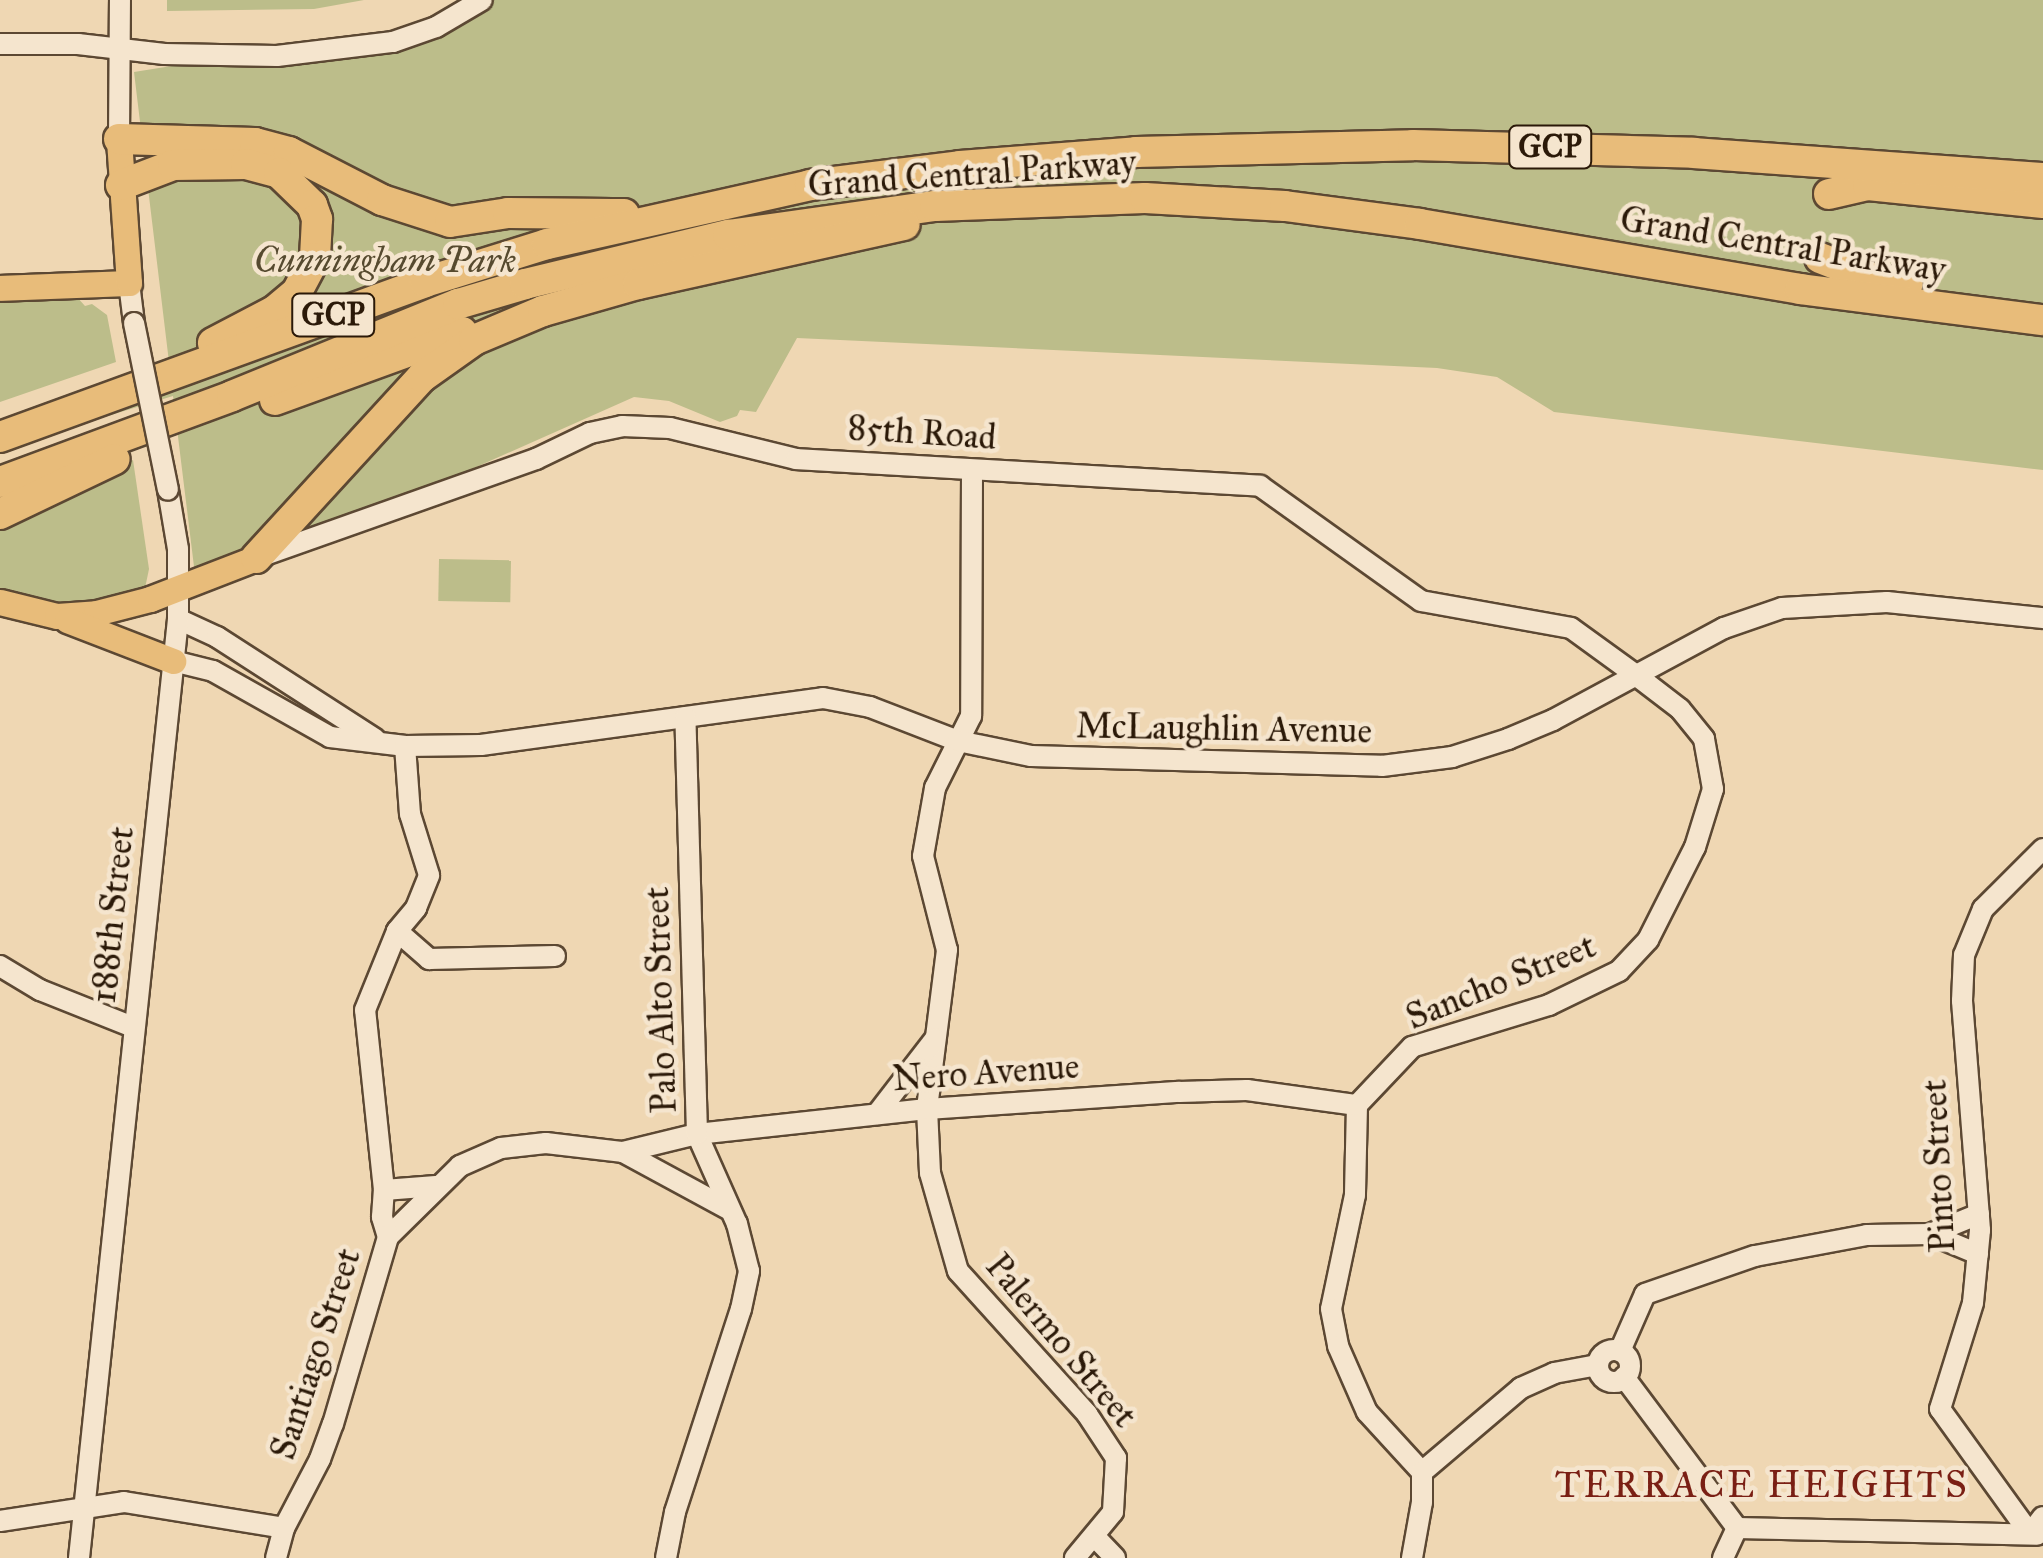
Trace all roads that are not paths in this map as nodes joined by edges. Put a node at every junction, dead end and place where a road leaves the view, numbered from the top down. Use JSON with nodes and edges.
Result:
{"nodes":[{"id":1,"x":120,"y":0,"type":"edge"},
{"id":2,"x":482,"y":0,"type":"edge"},
{"id":3,"x":0,"y":44,"type":"edge"},
{"id":4,"x":120,"y":50,"type":"junction"},
{"id":5,"x":119,"y":139,"type":"junction"},
{"id":6,"x":1345,"y":146,"type":"junction"},
{"id":7,"x":1616,"y":171,"type":"dead end"},
{"id":8,"x":2036,"y":175,"type":"edge"},
{"id":9,"x":121,"y":184,"type":"junction"},
{"id":10,"x":1829,"y":194,"type":"dead end"},
{"id":11,"x":1005,"y":201,"type":"junction"},
{"id":12,"x":2043,"y":203,"type":"edge"},
{"id":13,"x":672,"y":214,"type":"junction"},
{"id":14,"x":1420,"y":224,"type":"junction"},
{"id":15,"x":1608,"y":237,"type":"dead end"},
{"id":16,"x":1820,"y":258,"type":"dead end"},
{"id":17,"x":129,"y":283,"type":"junction"},
{"id":18,"x":0,"y":288,"type":"edge"},
{"id":19,"x":543,"y":311,"type":"junction"},
{"id":20,"x":2041,"y":315,"type":"edge"},
{"id":21,"x":111,"y":397,"type":"junction"},
{"id":22,"x":0,"y":437,"type":"edge"},
{"id":23,"x":972,"y":472,"type":"junction"},
{"id":24,"x":0,"y":482,"type":"edge"},
{"id":25,"x":0,"y":514,"type":"edge"},
{"id":26,"x":256,"y":558,"type":"junction"},
{"id":27,"x":180,"y":585,"type":"junction"},
{"id":28,"x":0,"y":602,"type":"edge"},
{"id":29,"x":58,"y":616,"type":"junction"},
{"id":30,"x":2043,"y":618,"type":"edge"},
{"id":31,"x":178,"y":619,"type":"junction"},
{"id":32,"x":173,"y":661,"type":"junction"},
{"id":33,"x":1638,"y":676,"type":"junction"},
{"id":34,"x":685,"y":717,"type":"junction"},
{"id":35,"x":958,"y":741,"type":"junction"},
{"id":36,"x":381,"y":743,"type":"junction"},
{"id":37,"x":406,"y":746,"type":"junction"},
{"id":38,"x":2043,"y":849,"type":"edge"},
{"id":39,"x":397,"y":931,"type":"junction"},
{"id":40,"x":554,"y":956,"type":"dead end"},
{"id":41,"x":0,"y":966,"type":"edge"},
{"id":42,"x":134,"y":1027,"type":"junction"},
{"id":43,"x":936,"y":1037,"type":"junction"},
{"id":44,"x":1357,"y":1105,"type":"junction"},
{"id":45,"x":927,"y":1108,"type":"junction"},
{"id":46,"x":877,"y":1114,"type":"junction"},
{"id":47,"x":697,"y":1134,"type":"junction"},
{"id":48,"x":623,"y":1152,"type":"junction"},
{"id":49,"x":436,"y":1186,"type":"junction"},
{"id":50,"x":384,"y":1190,"type":"junction"},
{"id":51,"x":728,"y":1209,"type":"junction"},
{"id":52,"x":1979,"y":1214,"type":"junction"},
{"id":53,"x":1930,"y":1234,"type":"junction"},
{"id":54,"x":388,"y":1237,"type":"junction"},
{"id":55,"x":1978,"y":1254,"type":"junction"},
{"id":56,"x":1620,"y":1351,"type":"junction"},
{"id":57,"x":1598,"y":1365,"type":"junction"},
{"id":58,"x":1624,"y":1377,"type":"junction"},
{"id":59,"x":1422,"y":1472,"type":"junction"},
{"id":60,"x":84,"y":1510,"type":"junction"},
{"id":61,"x":0,"y":1521,"type":"edge"},
{"id":62,"x":284,"y":1528,"type":"junction"},
{"id":63,"x":1737,"y":1528,"type":"junction"},
{"id":64,"x":2039,"y":1529,"type":"edge"},
{"id":65,"x":1095,"y":1537,"type":"junction"},
{"id":66,"x":79,"y":1558,"type":"edge"},
{"id":67,"x":276,"y":1558,"type":"edge"},
{"id":68,"x":666,"y":1558,"type":"edge"},
{"id":69,"x":1076,"y":1558,"type":"edge"},
{"id":70,"x":1115,"y":1558,"type":"edge"},
{"id":71,"x":1412,"y":1558,"type":"edge"},
{"id":72,"x":1723,"y":1558,"type":"edge"}],
"edges":[{"from":1,"to":4,"type":"street"},
{"from":2,"to":4,"type":"street"},
{"from":3,"to":4,"type":"street"},
{"from":4,"to":5,"type":"street"},
{"from":5,"to":9,"type":"main road"},
{"from":5,"to":13,"type":"highway"},
{"from":6,"to":7,"type":"highway"},
{"from":6,"to":8,"type":"highway","name":"Grand Central Parkway","number":"GCP"},
{"from":6,"to":13,"type":"highway","name":"Grand Central Parkway","number":"GCP"},
{"from":9,"to":17,"type":"main road"},
{"from":9,"to":21,"type":"highway"},
{"from":10,"to":12,"type":"highway"},
{"from":11,"to":14,"type":"highway","name":"Grand Central Parkway","number":"GCP"},
{"from":11,"to":19,"type":"highway"},
{"from":11,"to":24,"type":"highway","name":"Grand Central Parkway","number":"GCP"},
{"from":13,"to":21,"type":"highway","name":"Grand Central Parkway","number":"GCP"},
{"from":14,"to":15,"type":"highway"},
{"from":14,"to":20,"type":"highway","name":"Grand Central Parkway","number":"GCP"},
{"from":16,"to":20,"type":"highway"},
{"from":17,"to":18,"type":"main road"},
{"from":17,"to":27,"type":"street","name":"188th Street","bridge":true},
{"from":19,"to":25,"type":"highway"},
{"from":19,"to":26,"type":"highway"},
{"from":21,"to":22,"type":"highway","name":"Grand Central Parkway","number":"GCP"},
{"from":23,"to":26,"type":"street","name":"85th Road"},
{"from":23,"to":33,"type":"street","name":"85th Road"},
{"from":23,"to":35,"type":"street","name":"Palermo Street"},
{"from":26,"to":27,"type":"main road","name":"85th Road"},
{"from":27,"to":29,"type":"main road"},
{"from":27,"to":31,"type":"street","name":"188th Street"},
{"from":28,"to":29,"type":"main road"},
{"from":29,"to":32,"type":"main road"},
{"from":30,"to":33,"type":"street","name":"McLaughlin Avenue"},
{"from":31,"to":32,"type":"street","name":"188th Street"},
{"from":31,"to":36,"type":"street","name":"McLaughlin Avenue"},
{"from":32,"to":36,"type":"street","name":"McLaughlin Avenue"},
{"from":32,"to":42,"type":"street","name":"188th Street"},
{"from":33,"to":35,"type":"street","name":"McLaughlin Avenue"},
{"from":33,"to":44,"type":"street","name":"Sancho Street"},
{"from":34,"to":35,"type":"street","name":"McLaughlin Avenue"},
{"from":34,"to":37,"type":"street","name":"McLaughlin Avenue"},
{"from":34,"to":47,"type":"street","name":"Palo Alto Street"},
{"from":35,"to":43,"type":"street","name":"Palermo Street"},
{"from":36,"to":37,"type":"street","name":"McLaughlin Avenue"},
{"from":37,"to":39,"type":"street","name":"Santiago Street"},
{"from":38,"to":52,"type":"street","name":"Pinto Street"},
{"from":39,"to":40,"type":"street"},
{"from":39,"to":50,"type":"street","name":"Santiago Street"},
{"from":41,"to":42,"type":"street"},
{"from":42,"to":60,"type":"street","name":"188th Street"},
{"from":43,"to":45,"type":"street","name":"Palermo Street"},
{"from":43,"to":46,"type":"street"},
{"from":44,"to":45,"type":"street","name":"Nero Avenue"},
{"from":44,"to":59,"type":"street"},
{"from":45,"to":46,"type":"street","name":"Nero Avenue"},
{"from":45,"to":65,"type":"street","name":"Palermo Street"},
{"from":46,"to":47,"type":"street","name":"Nero Avenue"},
{"from":47,"to":48,"type":"street","name":"Nero Avenue"},
{"from":47,"to":51,"type":"street","name":"Palo Alto Street"},
{"from":48,"to":49,"type":"street","name":"Nero Avenue"},
{"from":48,"to":51,"type":"street","name":"Nero Avenue"},
{"from":49,"to":50,"type":"street","name":"Nero Avenue"},
{"from":49,"to":54,"type":"street","name":"Nero Avenue"},
{"from":50,"to":54,"type":"street","name":"Santiago Street"},
{"from":51,"to":68,"type":"street","name":"Palo Alto Street"},
{"from":52,"to":53,"type":"street"},
{"from":52,"to":55,"type":"street","name":"Pinto Street"},
{"from":53,"to":55,"type":"street"},
{"from":53,"to":56,"type":"street"},
{"from":54,"to":62,"type":"street","name":"Santiago Street"},
{"from":55,"to":64,"type":"street","name":"Pinto Street"},
{"from":56,"to":57,"type":"street"},
{"from":56,"to":58,"type":"street"},
{"from":57,"to":58,"type":"street"},
{"from":57,"to":59,"type":"street"},
{"from":58,"to":63,"type":"street"},
{"from":59,"to":71,"type":"street"},
{"from":60,"to":61,"type":"street"},
{"from":60,"to":62,"type":"street"},
{"from":60,"to":66,"type":"street","name":"188th Street"},
{"from":62,"to":67,"type":"street","name":"Santiago Street"},
{"from":63,"to":64,"type":"street"},
{"from":63,"to":72,"type":"street"},
{"from":65,"to":69,"type":"street","name":"Palermo Street"},
{"from":65,"to":70,"type":"street"}]}
